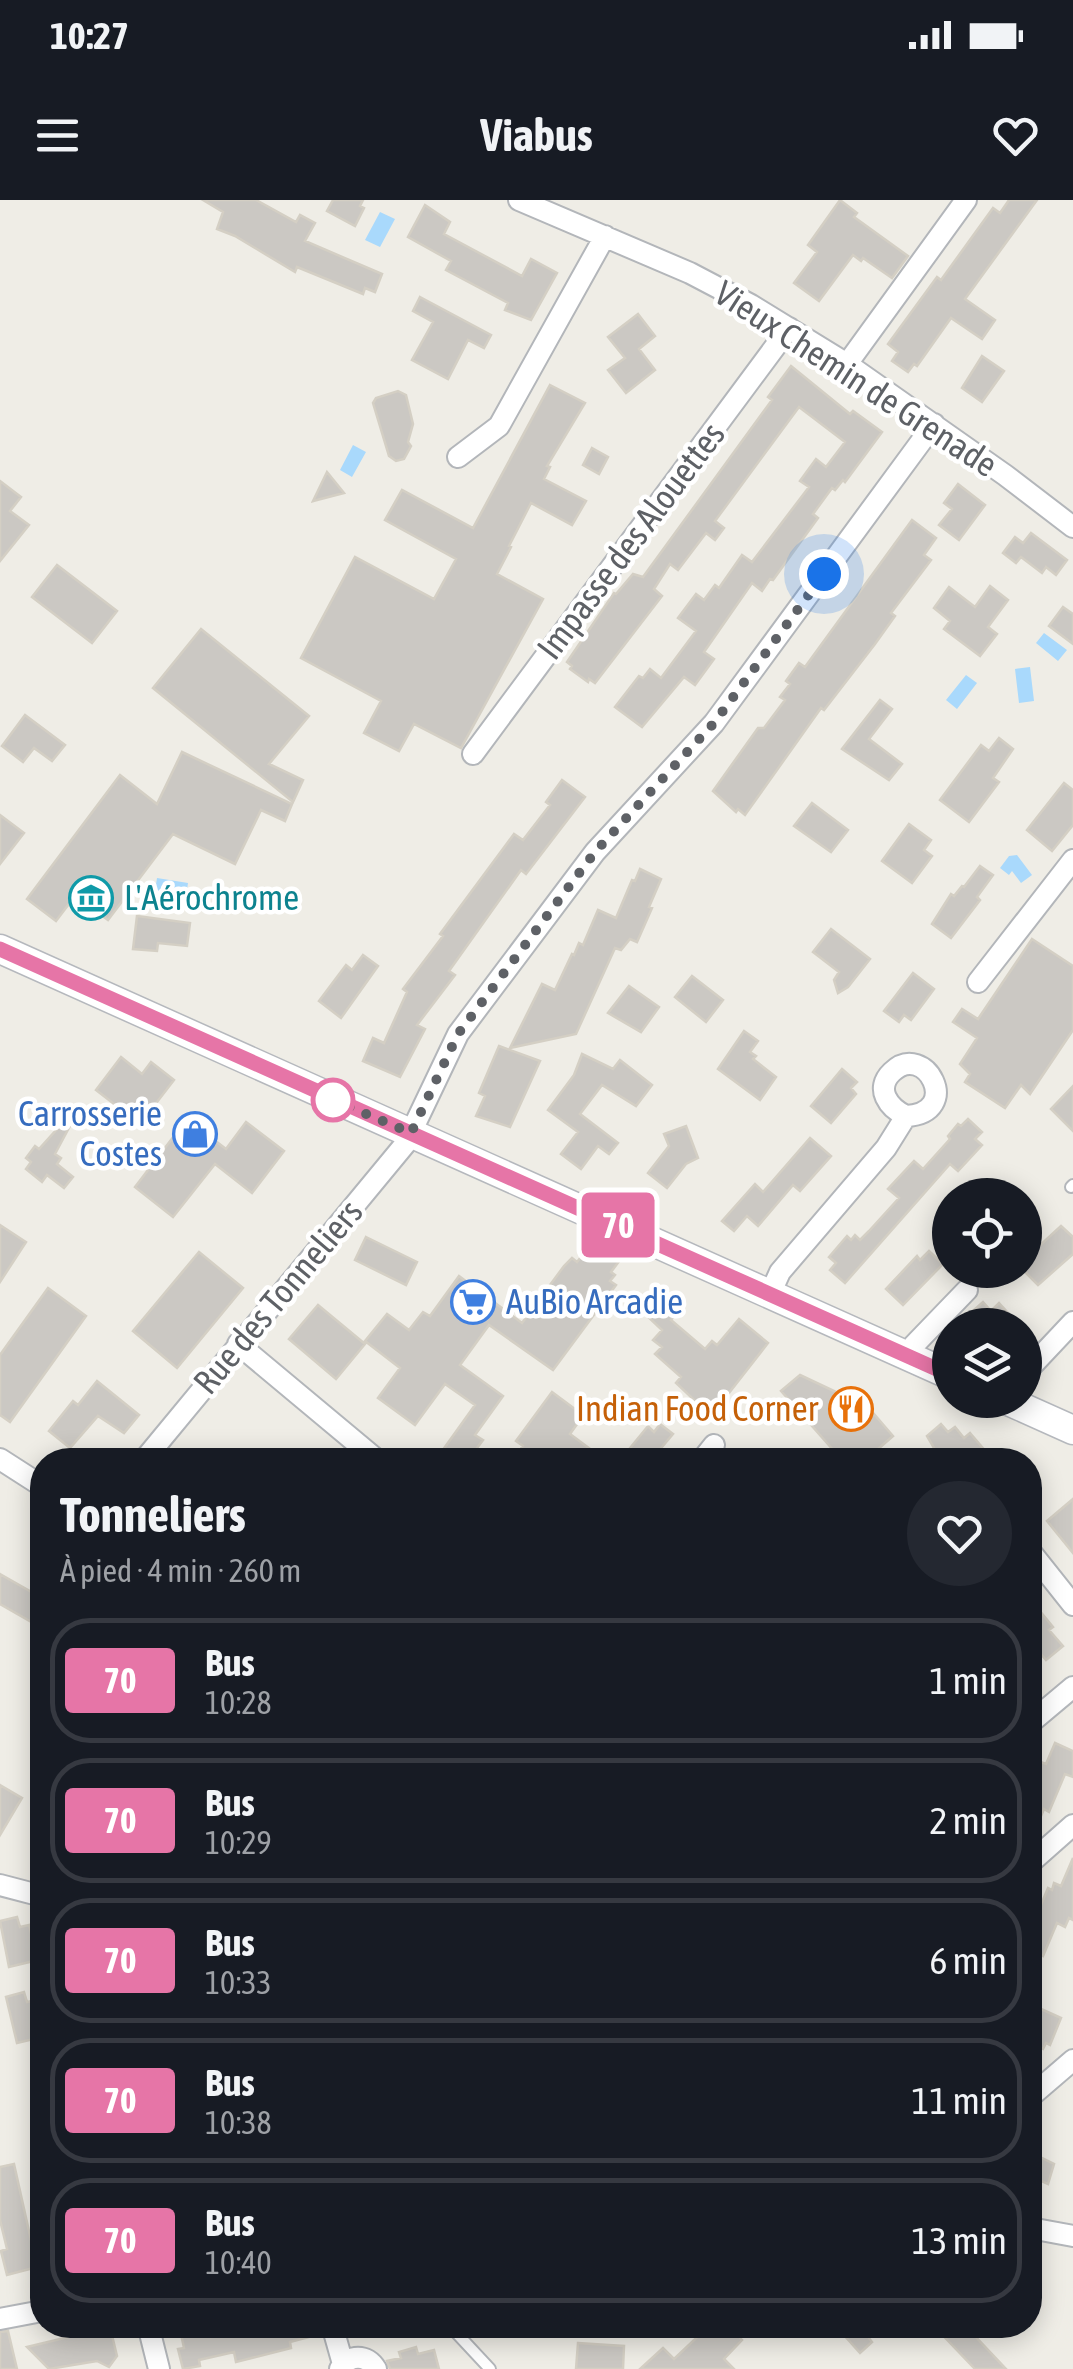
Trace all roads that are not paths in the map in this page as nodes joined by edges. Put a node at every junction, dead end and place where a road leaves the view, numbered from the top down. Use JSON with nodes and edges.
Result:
{"nodes":[{"id":1,"x":519,"y":200,"type":"edge"},
{"id":2,"x":966,"y":200,"type":"edge"},
{"id":3,"x":605,"y":236,"type":"junction"},
{"id":4,"x":789,"y":328,"type":"junction"},
{"id":5,"x":847,"y":364,"type":"junction"},
{"id":6,"x":934,"y":424,"type":"junction"},
{"id":7,"x":458,"y":458,"type":"dead end"},
{"id":8,"x":1072,"y":525,"type":"edge"},
{"id":9,"x":473,"y":754,"type":"dead end"},
{"id":10,"x":1073,"y":860,"type":"edge"},
{"id":11,"x":0,"y":949,"type":"edge"},
{"id":12,"x":978,"y":982,"type":"dead end"},
{"id":13,"x":906,"y":1116,"type":"dead end"},
{"id":14,"x":411,"y":1133,"type":"junction"},
{"id":15,"x":967,"y":1290,"type":"dead end"},
{"id":16,"x":770,"y":1294,"type":"junction"},
{"id":17,"x":1073,"y":1322,"type":"edge"},
{"id":18,"x":238,"y":1344,"type":"junction"},
{"id":19,"x":1042,"y":1355,"type":"edge"},
{"id":20,"x":908,"y":1356,"type":"junction"},
{"id":21,"x":932,"y":1367,"type":"edge"},
{"id":22,"x":1042,"y":1416,"type":"edge"},
{"id":23,"x":1073,"y":1430,"type":"edge"},
{"id":24,"x":154,"y":1448,"type":"edge"},
{"id":25,"x":360,"y":1448,"type":"edge"},
{"id":26,"x":0,"y":1460,"type":"edge"},
{"id":27,"x":30,"y":1479,"type":"edge"},
{"id":28,"x":1042,"y":1567,"type":"edge"},
{"id":29,"x":1073,"y":1605,"type":"edge"},
{"id":30,"x":1073,"y":1687,"type":"edge"},
{"id":31,"x":1042,"y":1713,"type":"edge"},
{"id":32,"x":1073,"y":1825,"type":"edge"},
{"id":33,"x":1042,"y":1852,"type":"edge"},
{"id":34,"x":0,"y":1885,"type":"edge"},
{"id":35,"x":30,"y":1893,"type":"edge"},
{"id":36,"x":1073,"y":2060,"type":"edge"},
{"id":37,"x":1042,"y":2087,"type":"edge"},
{"id":38,"x":1042,"y":2230,"type":"edge"},
{"id":39,"x":1073,"y":2236,"type":"edge"},
{"id":40,"x":30,"y":2314,"type":"edge"},
{"id":41,"x":0,"y":2319,"type":"edge"},
{"id":42,"x":152,"y":2338,"type":"edge"},
{"id":43,"x":335,"y":2338,"type":"edge"},
{"id":44,"x":460,"y":2338,"type":"edge"},
{"id":45,"x":342,"y":2366,"type":"edge"},
{"id":46,"x":160,"y":2369,"type":"edge"},
{"id":47,"x":376,"y":2369,"type":"edge"},
{"id":48,"x":490,"y":2369,"type":"edge"}],
"edges":[{"from":1,"to":3,"type":"street","name":"Vieux Chemin de Grenade"},
{"from":2,"to":5,"type":"street"},
{"from":3,"to":4,"type":"street","name":"Vieux Chemin de Grenade"},
{"from":3,"to":7,"type":"street"},
{"from":4,"to":5,"type":"street","name":"Vieux Chemin de Grenade"},
{"from":4,"to":9,"type":"street","name":"Impasse des Alouettes"},
{"from":5,"to":6,"type":"street","name":"Vieux Chemin de Grenade"},
{"from":6,"to":8,"type":"street","name":"Vieux Chemin de Grenade"},
{"from":6,"to":14,"type":"street","name":"Rue des Tonneliers"},
{"from":10,"to":12,"type":"street"},
{"from":11,"to":14,"type":"main road"},
{"from":13,"to":16,"type":"street"},
{"from":14,"to":16,"type":"main road"},
{"from":14,"to":18,"type":"street","name":"Rue des Tonneliers"},
{"from":15,"to":20,"type":"street"},
{"from":16,"to":20,"type":"main road"},
{"from":17,"to":19,"type":"street"},
{"from":18,"to":24,"type":"street","name":"Rue des Tonneliers"},
{"from":18,"to":25,"type":"street"},
{"from":20,"to":21,"type":"main road"},
{"from":22,"to":23,"type":"main road"},
{"from":26,"to":27,"type":"street"},
{"from":28,"to":29,"type":"street"},
{"from":30,"to":31,"type":"street"},
{"from":32,"to":33,"type":"street"},
{"from":34,"to":35,"type":"street"},
{"from":36,"to":37,"type":"street"},
{"from":38,"to":39,"type":"street"},
{"from":40,"to":41,"type":"street"},
{"from":42,"to":46,"type":"street"},
{"from":43,"to":45,"type":"street"},
{"from":44,"to":48,"type":"lane"},
{"from":45,"to":47,"type":"street"}]}
